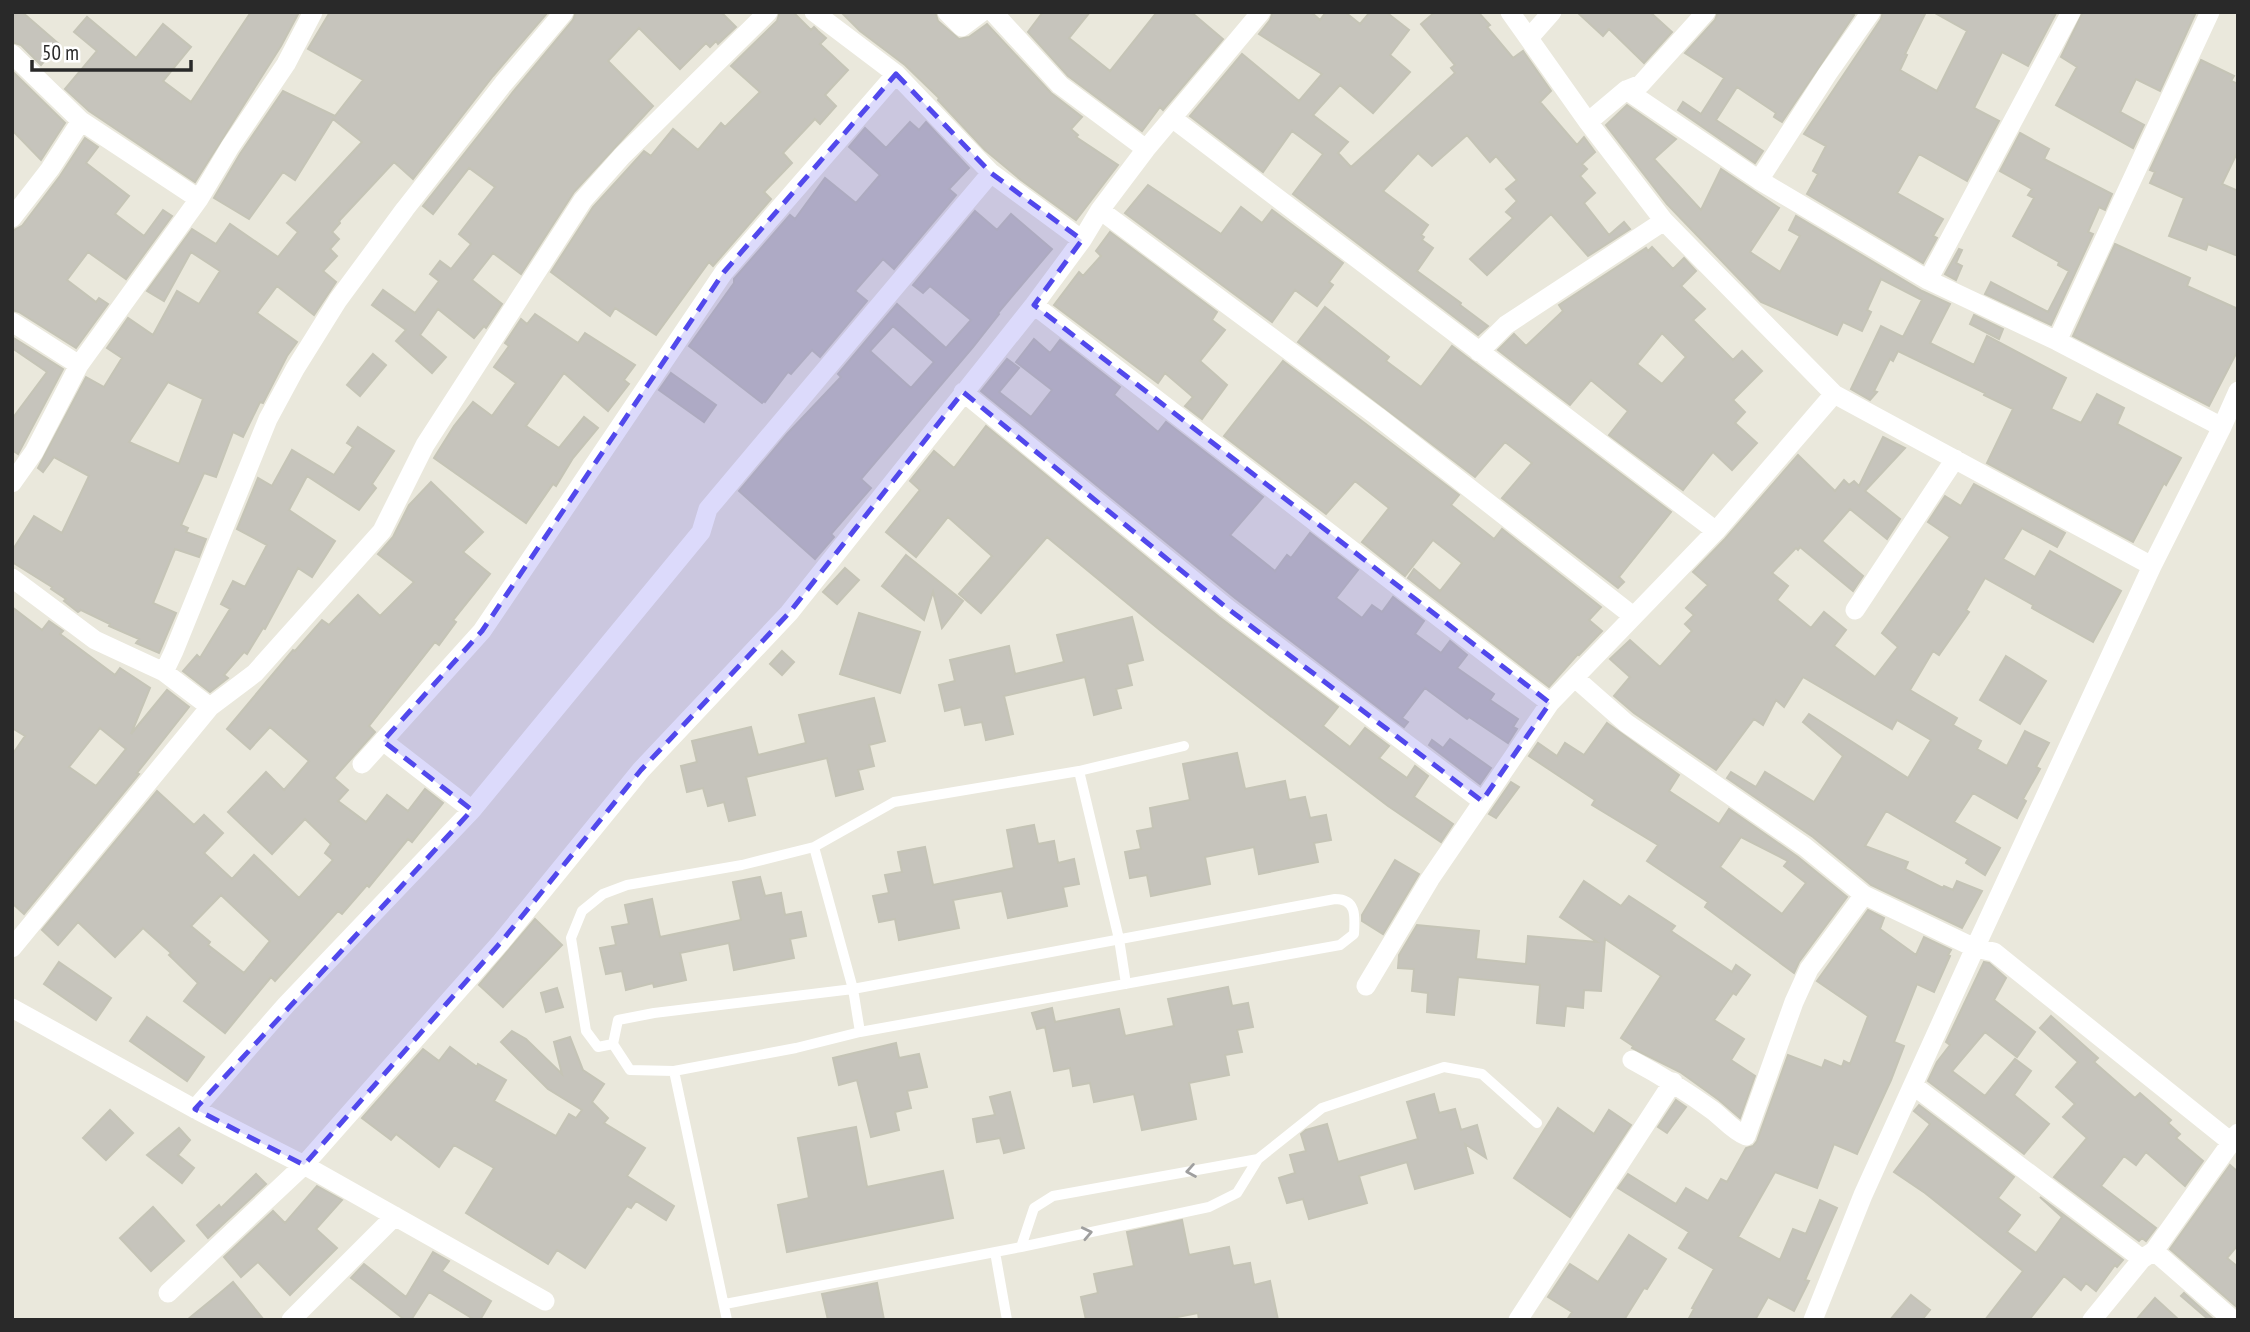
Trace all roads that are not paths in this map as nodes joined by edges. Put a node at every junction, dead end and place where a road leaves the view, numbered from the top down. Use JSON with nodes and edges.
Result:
{"nodes":[{"id":1,"x":313,"y":12,"type":"edge"},
{"id":2,"x":564,"y":12,"type":"edge"},
{"id":3,"x":768,"y":12,"type":"edge"},
{"id":4,"x":814,"y":12,"type":"edge"},
{"id":5,"x":947,"y":12,"type":"edge"},
{"id":6,"x":982,"y":12,"type":"edge"},
{"id":7,"x":993,"y":12,"type":"edge"},
{"id":8,"x":1261,"y":12,"type":"edge"},
{"id":9,"x":1510,"y":12,"type":"edge"},
{"id":10,"x":1552,"y":12,"type":"edge"},
{"id":11,"x":1706,"y":12,"type":"edge"},
{"id":12,"x":1871,"y":12,"type":"edge"},
{"id":13,"x":2071,"y":12,"type":"edge"},
{"id":14,"x":2210,"y":12,"type":"edge"},
{"id":15,"x":1529,"y":38,"type":"junction"},
{"id":16,"x":12,"y":54,"type":"edge"},
{"id":17,"x":896,"y":74,"type":"junction"},
{"id":18,"x":1626,"y":90,"type":"junction"},
{"id":19,"x":1172,"y":118,"type":"junction"},
{"id":20,"x":81,"y":121,"type":"junction"},
{"id":21,"x":1588,"y":122,"type":"junction"},
{"id":22,"x":1146,"y":149,"type":"junction"},
{"id":23,"x":991,"y":173,"type":"junction"},
{"id":24,"x":1759,"y":180,"type":"junction"},
{"id":25,"x":199,"y":199,"type":"junction"},
{"id":26,"x":1100,"y":210,"type":"junction"},
{"id":27,"x":12,"y":218,"type":"edge"},
{"id":28,"x":1664,"y":222,"type":"junction"},
{"id":29,"x":1082,"y":240,"type":"junction"},
{"id":30,"x":1928,"y":280,"type":"junction"},
{"id":31,"x":1034,"y":305,"type":"junction"},
{"id":32,"x":12,"y":322,"type":"edge"},
{"id":33,"x":2057,"y":341,"type":"junction"},
{"id":34,"x":1479,"y":352,"type":"junction"},
{"id":35,"x":79,"y":365,"type":"junction"},
{"id":36,"x":2238,"y":391,"type":"edge"},
{"id":37,"x":963,"y":392,"type":"junction"},
{"id":38,"x":1834,"y":394,"type":"junction"},
{"id":39,"x":2222,"y":427,"type":"junction"},
{"id":40,"x":1955,"y":459,"type":"junction"},
{"id":41,"x":12,"y":483,"type":"edge"},
{"id":42,"x":1716,"y":531,"type":"junction"},
{"id":43,"x":2152,"y":566,"type":"junction"},
{"id":44,"x":12,"y":578,"type":"edge"},
{"id":45,"x":1855,"y":610,"type":"dead end"},
{"id":46,"x":1633,"y":616,"type":"junction"},
{"id":47,"x":164,"y":672,"type":"junction"},
{"id":48,"x":1575,"y":678,"type":"junction"},
{"id":49,"x":1550,"y":703,"type":"junction"},
{"id":50,"x":211,"y":707,"type":"junction"},
{"id":51,"x":383,"y":741,"type":"junction"},
{"id":52,"x":1184,"y":746,"type":"dead end"},
{"id":53,"x":362,"y":764,"type":"dead end"},
{"id":54,"x":1079,"y":771,"type":"junction"},
{"id":55,"x":1482,"y":802,"type":"junction"},
{"id":56,"x":472,"y":810,"type":"junction"},
{"id":57,"x":814,"y":847,"type":"junction"},
{"id":58,"x":1864,"y":895,"type":"junction"},
{"id":59,"x":1119,"y":939,"type":"junction"},
{"id":60,"x":12,"y":948,"type":"edge"},
{"id":61,"x":1975,"y":948,"type":"junction"},
{"id":62,"x":1126,"y":984,"type":"junction"},
{"id":63,"x":1366,"y":986,"type":"dead end"},
{"id":64,"x":853,"y":989,"type":"junction"},
{"id":65,"x":12,"y":1008,"type":"edge"},
{"id":66,"x":860,"y":1032,"type":"junction"},
{"id":67,"x":613,"y":1044,"type":"junction"},
{"id":68,"x":1632,"y":1060,"type":"dead end"},
{"id":69,"x":674,"y":1071,"type":"junction"},
{"id":70,"x":1673,"y":1082,"type":"junction"},
{"id":71,"x":1914,"y":1086,"type":"junction"},
{"id":72,"x":195,"y":1109,"type":"junction"},
{"id":73,"x":1537,"y":1123,"type":"dead end"},
{"id":74,"x":2234,"y":1138,"type":"edge"},
{"id":75,"x":1258,"y":1159,"type":"junction"},
{"id":76,"x":303,"y":1165,"type":"junction"},
{"id":77,"x":395,"y":1216,"type":"junction"},
{"id":78,"x":1021,"y":1247,"type":"junction"},
{"id":79,"x":995,"y":1252,"type":"junction"},
{"id":80,"x":2148,"y":1255,"type":"junction"},
{"id":81,"x":168,"y":1293,"type":"dead end"},
{"id":82,"x":545,"y":1301,"type":"dead end"},
{"id":83,"x":725,"y":1304,"type":"junction"},
{"id":84,"x":291,"y":1320,"type":"edge"},
{"id":85,"x":727,"y":1320,"type":"edge"},
{"id":86,"x":1007,"y":1320,"type":"edge"},
{"id":87,"x":1518,"y":1320,"type":"edge"},
{"id":88,"x":1813,"y":1320,"type":"edge"},
{"id":89,"x":2092,"y":1320,"type":"edge"},
{"id":90,"x":2233,"y":1320,"type":"edge"}],
"edges":[{"from":1,"to":25,"type":"street"},
{"from":2,"to":47,"type":"street"},
{"from":3,"to":50,"type":"street"},
{"from":4,"to":17,"type":"street"},
{"from":5,"to":6,"type":"street"},
{"from":7,"to":22,"type":"street"},
{"from":8,"to":19,"type":"street"},
{"from":9,"to":15,"type":"street"},
{"from":10,"to":15,"type":"street"},
{"from":11,"to":18,"type":"street"},
{"from":12,"to":24,"type":"street"},
{"from":13,"to":30,"type":"street"},
{"from":14,"to":33,"type":"street"},
{"from":15,"to":21,"type":"street"},
{"from":16,"to":20,"type":"street"},
{"from":17,"to":23,"type":"street"},
{"from":17,"to":51,"type":"street"},
{"from":18,"to":21,"type":"street"},
{"from":18,"to":24,"type":"street"},
{"from":19,"to":22,"type":"street"},
{"from":19,"to":34,"type":"street"},
{"from":20,"to":25,"type":"street"},
{"from":20,"to":27,"type":"street"},
{"from":21,"to":28,"type":"street"},
{"from":22,"to":26,"type":"street"},
{"from":23,"to":29,"type":"street"},
{"from":23,"to":56,"type":"street"},
{"from":24,"to":30,"type":"street"},
{"from":25,"to":35,"type":"street"},
{"from":26,"to":29,"type":"street"},
{"from":26,"to":46,"type":"street"},
{"from":28,"to":34,"type":"street"},
{"from":28,"to":38,"type":"street"},
{"from":29,"to":31,"type":"street"},
{"from":30,"to":33,"type":"street"},
{"from":31,"to":37,"type":"street"},
{"from":31,"to":49,"type":"street"},
{"from":32,"to":35,"type":"street"},
{"from":33,"to":39,"type":"street"},
{"from":34,"to":42,"type":"street"},
{"from":35,"to":41,"type":"street"},
{"from":36,"to":39,"type":"street"},
{"from":37,"to":55,"type":"street"},
{"from":37,"to":76,"type":"street"},
{"from":38,"to":40,"type":"street"},
{"from":38,"to":42,"type":"street"},
{"from":39,"to":43,"type":"street"},
{"from":40,"to":43,"type":"street"},
{"from":40,"to":45,"type":"street"},
{"from":42,"to":46,"type":"street"},
{"from":43,"to":61,"type":"street"},
{"from":44,"to":47,"type":"street"},
{"from":46,"to":48,"type":"street"},
{"from":47,"to":50,"type":"street"},
{"from":48,"to":49,"type":"street"},
{"from":48,"to":58,"type":"street"},
{"from":49,"to":55,"type":"street"},
{"from":50,"to":60,"type":"street"},
{"from":51,"to":53,"type":"street"},
{"from":51,"to":56,"type":"street"},
{"from":52,"to":54,"type":"lane"},
{"from":54,"to":57,"type":"lane"},
{"from":54,"to":59,"type":"lane"},
{"from":55,"to":63,"type":"street"},
{"from":56,"to":72,"type":"street"},
{"from":57,"to":64,"type":"lane"},
{"from":57,"to":67,"type":"lane"},
{"from":58,"to":61,"type":"street"},
{"from":58,"to":70,"type":"street"},
{"from":59,"to":62,"type":"lane"},
{"from":59,"to":62,"type":"lane"},
{"from":59,"to":64,"type":"lane"},
{"from":61,"to":71,"type":"street"},
{"from":61,"to":74,"type":"street"},
{"from":62,"to":66,"type":"lane"},
{"from":64,"to":66,"type":"lane"},
{"from":64,"to":67,"type":"lane"},
{"from":65,"to":72,"type":"street"},
{"from":66,"to":69,"type":"lane"},
{"from":67,"to":69,"type":"lane"},
{"from":68,"to":70,"type":"street"},
{"from":69,"to":83,"type":"lane"},
{"from":70,"to":87,"type":"street"},
{"from":71,"to":80,"type":"street"},
{"from":71,"to":88,"type":"street"},
{"from":72,"to":76,"type":"street"},
{"from":73,"to":75,"type":"lane"},
{"from":74,"to":80,"type":"street"},
{"from":78,"to":75,"type":"lane","one_way":true},
{"from":75,"to":78,"type":"lane","one_way":true},
{"from":76,"to":77,"type":"street"},
{"from":76,"to":81,"type":"street"},
{"from":77,"to":82,"type":"street"},
{"from":77,"to":84,"type":"street"},
{"from":78,"to":79,"type":"lane"},
{"from":79,"to":83,"type":"lane"},
{"from":79,"to":86,"type":"lane"},
{"from":80,"to":89,"type":"street"},
{"from":80,"to":90,"type":"street"},
{"from":83,"to":85,"type":"lane"}]}
